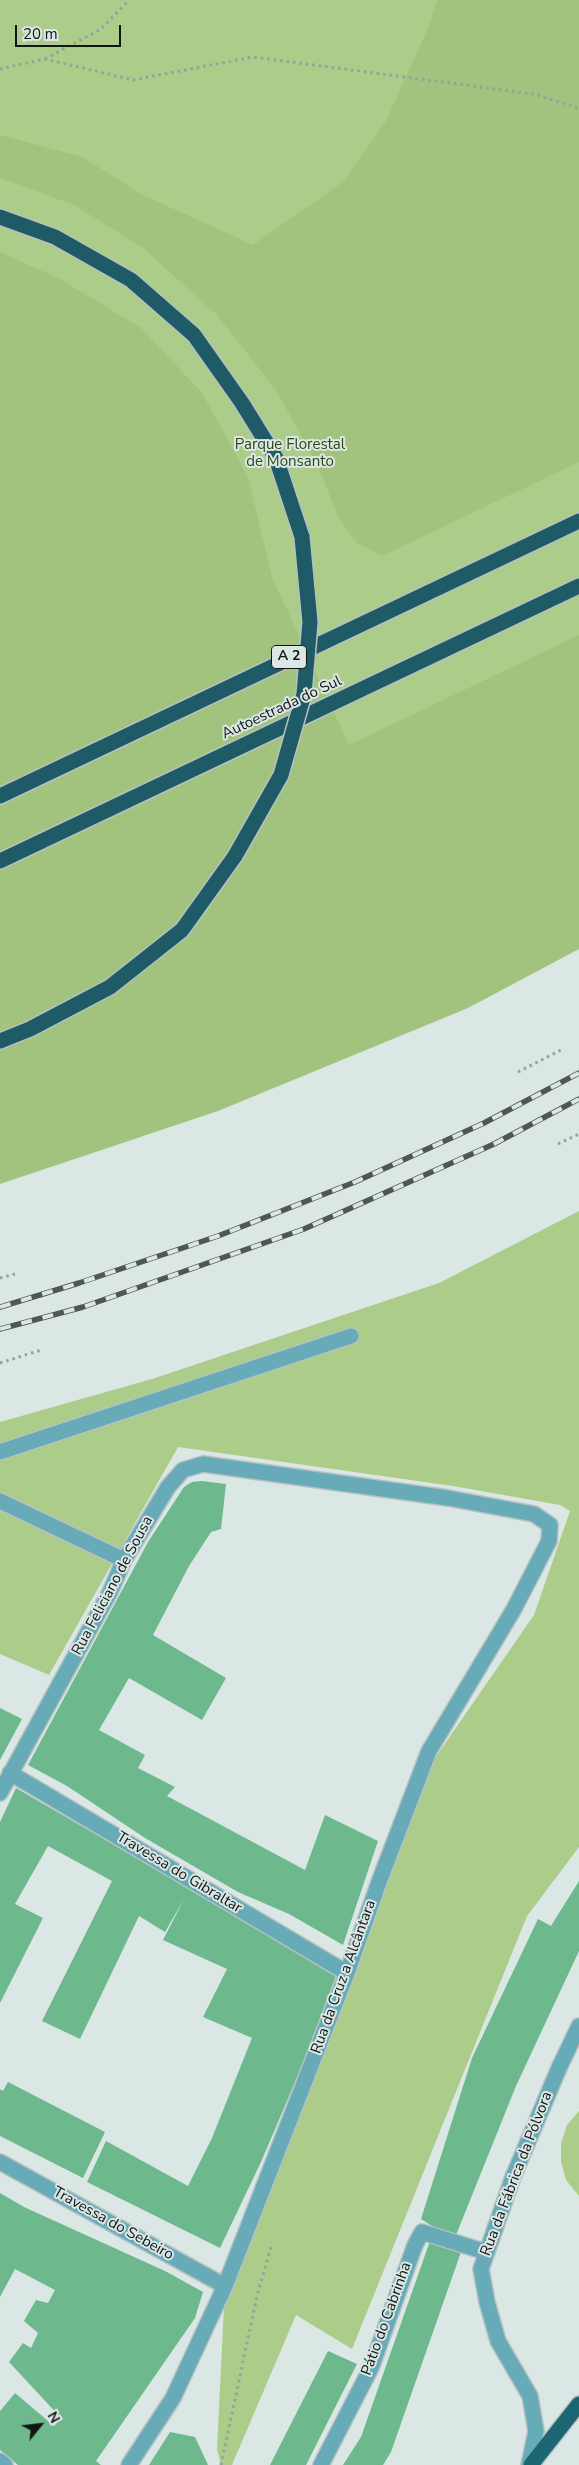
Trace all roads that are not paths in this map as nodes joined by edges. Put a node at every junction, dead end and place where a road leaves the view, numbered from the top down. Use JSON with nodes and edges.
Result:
{"nodes":[{"id":1,"x":0,"y":217,"type":"edge"},
{"id":2,"x":579,"y":521,"type":"edge"},
{"id":3,"x":579,"y":586,"type":"edge"},
{"id":4,"x":0,"y":796,"type":"edge"},
{"id":5,"x":0,"y":861,"type":"edge"},
{"id":6,"x":0,"y":1041,"type":"edge"},
{"id":7,"x":351,"y":1336,"type":"dead end"},
{"id":8,"x":0,"y":1452,"type":"edge"},
{"id":9,"x":0,"y":1501,"type":"edge"},
{"id":10,"x":519,"y":1511,"type":"joint"},
{"id":11,"x":124,"y":1560,"type":"junction"},
{"id":12,"x":10,"y":1773,"type":"junction"},
{"id":13,"x":0,"y":1793,"type":"edge"},
{"id":14,"x":347,"y":1973,"type":"junction"},
{"id":15,"x":579,"y":2026,"type":"edge"},
{"id":16,"x":0,"y":2162,"type":"edge"},
{"id":17,"x":486,"y":2252,"type":"junction"},
{"id":18,"x":225,"y":2286,"type":"junction"},
{"id":19,"x":579,"y":2404,"type":"edge"},
{"id":20,"x":0,"y":2461,"type":"edge"},
{"id":21,"x":5,"y":2465,"type":"edge"},
{"id":22,"x":129,"y":2465,"type":"edge"},
{"id":23,"x":321,"y":2465,"type":"edge"},
{"id":24,"x":530,"y":2465,"type":"edge"}],
"edges":[{"from":1,"to":6,"type":"highway","bridge":true},
{"from":2,"to":4,"type":"highway","number":"A 2"},
{"from":3,"to":5,"type":"highway","name":"Autoestrada do Sul"},
{"from":7,"to":8,"type":"street"},
{"from":9,"to":11,"type":"street"},
{"from":10,"to":11,"type":"street","name":"Rua Feliciano de Sousa"},
{"from":10,"to":14,"type":"street","name":"Rua da Cruz a Alcântara"},
{"from":11,"to":12,"type":"street","name":"Rua Feliciano de Sousa"},
{"from":12,"to":13,"type":"street","name":"Rua Feliciano de Sousa"},
{"from":12,"to":14,"type":"street","name":"Travessa do Gibraltar"},
{"from":14,"to":18,"type":"street","name":"Rua da Cruz a Alcântara"},
{"from":15,"to":17,"type":"street","name":"Rua da Fábrica da Pólvora"},
{"from":16,"to":18,"type":"street","name":"Travessa do Sebeiro"},
{"from":17,"to":23,"type":"street","name":"Pátio do Cabrinha"},
{"from":17,"to":24,"type":"street","name":"Rua da Fábrica da Pólvora"},
{"from":18,"to":22,"type":"street","name":"Rua da Cruz a Alcântara"},
{"from":19,"to":24,"type":"highway"},
{"from":20,"to":21,"type":"street"}]}
